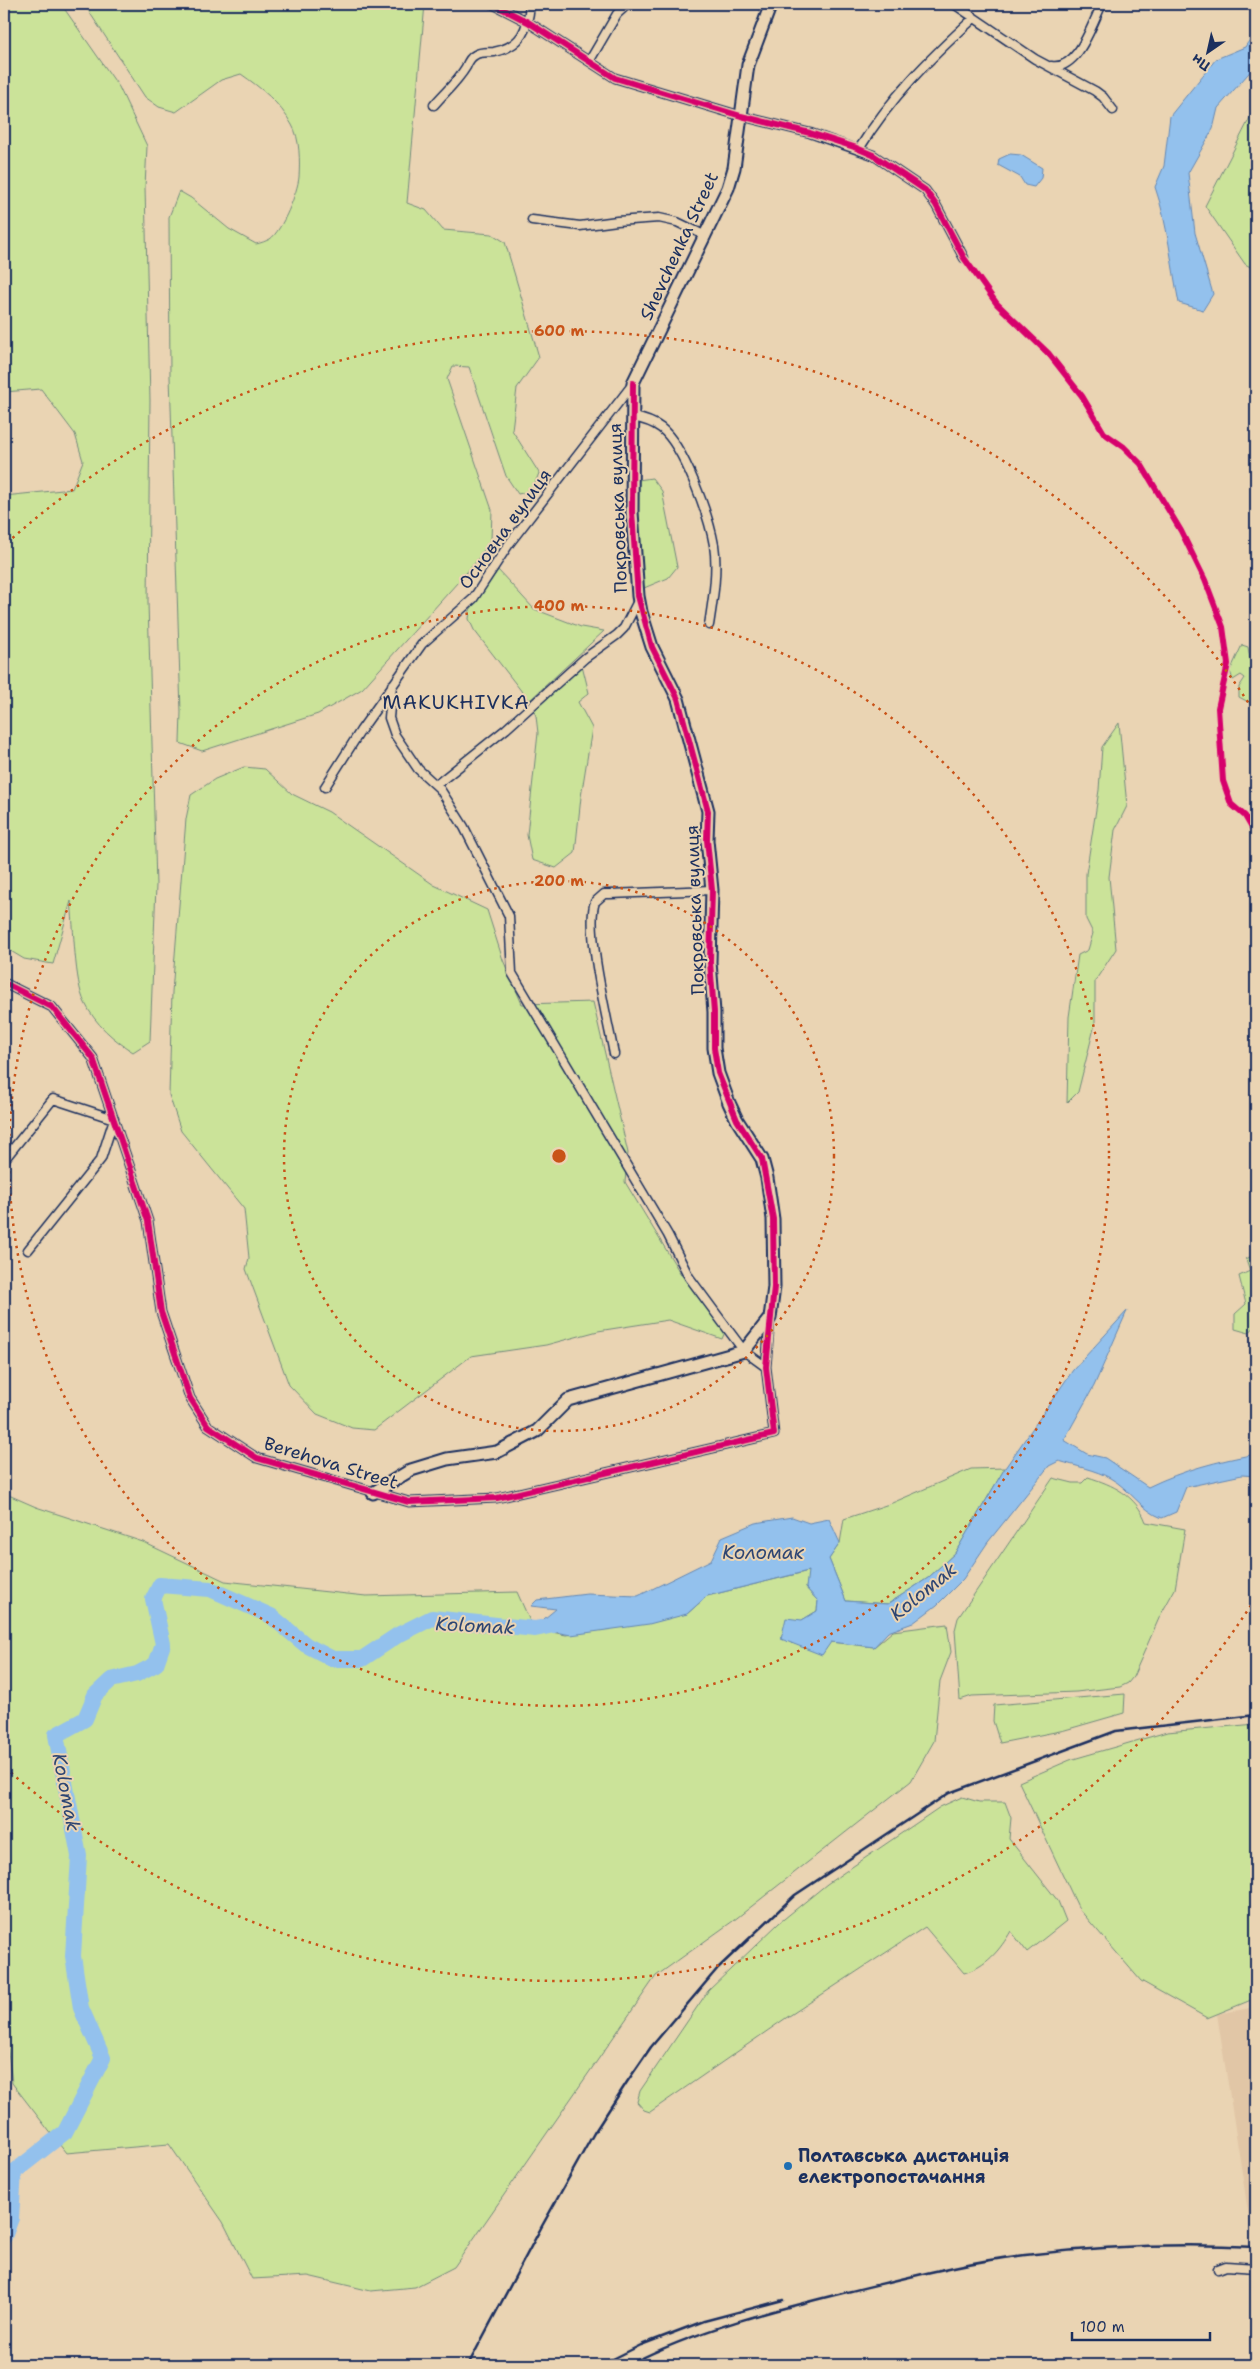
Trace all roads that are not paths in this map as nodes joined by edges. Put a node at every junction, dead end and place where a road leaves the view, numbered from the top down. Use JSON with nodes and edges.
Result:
{"nodes":[{"id":1,"x":493,"y":4,"type":"edge"},
{"id":2,"x":530,"y":4,"type":"edge"},
{"id":3,"x":628,"y":4,"type":"edge"},
{"id":4,"x":771,"y":4,"type":"edge"},
{"id":5,"x":954,"y":4,"type":"edge"},
{"id":6,"x":1102,"y":4,"type":"edge"},
{"id":7,"x":974,"y":18,"type":"junction"},
{"id":8,"x":528,"y":22,"type":"junction"},
{"id":9,"x":590,"y":60,"type":"junction"},
{"id":10,"x":1049,"y":66,"type":"junction"},
{"id":11,"x":434,"y":105,"type":"dead end"},
{"id":12,"x":1112,"y":110,"type":"dead end"},
{"id":13,"x":741,"y":116,"type":"junction"},
{"id":14,"x":859,"y":149,"type":"junction"},
{"id":15,"x":532,"y":220,"type":"dead end"},
{"id":16,"x":706,"y":236,"type":"junction"},
{"id":17,"x":964,"y":258,"type":"dead end"},
{"id":18,"x":634,"y":384,"type":"junction"},
{"id":19,"x":633,"y":417,"type":"junction"},
{"id":20,"x":638,"y":599,"type":"junction"},
{"id":21,"x":709,"y":624,"type":"dead end"},
{"id":22,"x":392,"y":685,"type":"junction"},
{"id":23,"x":436,"y":785,"type":"junction"},
{"id":24,"x":325,"y":787,"type":"dead end"},
{"id":25,"x":712,"y":890,"type":"junction"},
{"id":26,"x":4,"y":983,"type":"edge"},
{"id":27,"x":614,"y":1054,"type":"dead end"},
{"id":28,"x":114,"y":1119,"type":"junction"},
{"id":29,"x":4,"y":1160,"type":"edge"},
{"id":30,"x":28,"y":1250,"type":"dead end"},
{"id":31,"x":770,"y":1318,"type":"junction"},
{"id":32,"x":744,"y":1351,"type":"junction"},
{"id":33,"x":766,"y":1367,"type":"junction"},
{"id":34,"x":774,"y":1434,"type":"joint"},
{"id":35,"x":373,"y":1493,"type":"junction"},
{"id":36,"x":1256,"y":2268,"type":"edge"},
{"id":37,"x":1218,"y":2269,"type":"dead end"}],
"edges":[{"from":1,"to":8,"type":"street"},
{"from":2,"to":8,"type":"street"},
{"from":3,"to":9,"type":"street"},
{"from":4,"to":13,"type":"street","name":"Shevchenka Street"},
{"from":5,"to":7,"type":"street"},
{"from":6,"to":10,"type":"street"},
{"from":7,"to":10,"type":"street"},
{"from":7,"to":14,"type":"street"},
{"from":8,"to":9,"type":"street"},
{"from":8,"to":11,"type":"street"},
{"from":9,"to":13,"type":"street"},
{"from":10,"to":12,"type":"street"},
{"from":13,"to":14,"type":"street"},
{"from":13,"to":16,"type":"street","name":"Shevchenka Street"},
{"from":14,"to":17,"type":"street"},
{"from":15,"to":16,"type":"street"},
{"from":16,"to":18,"type":"street","name":"Shevchenka Street"},
{"from":18,"to":19,"type":"street","name":"Покровська вулиця"},
{"from":18,"to":22,"type":"street","name":"Основна вулиця"},
{"from":19,"to":20,"type":"street","name":"Покровська вулиця"},
{"from":19,"to":21,"type":"street"},
{"from":20,"to":23,"type":"street"},
{"from":20,"to":25,"type":"street","name":"Покровська вулиця"},
{"from":22,"to":23,"type":"street"},
{"from":22,"to":24,"type":"street","name":"Основна вулиця"},
{"from":23,"to":32,"type":"street"},
{"from":25,"to":27,"type":"street","name":"Покровська вулиця"},
{"from":25,"to":31,"type":"street","name":"Покровська вулиця"},
{"from":26,"to":28,"type":"street","name":"Berehova Street"},
{"from":28,"to":29,"type":"street"},
{"from":28,"to":30,"type":"street"},
{"from":28,"to":35,"type":"street","name":"Berehova Street"},
{"from":31,"to":32,"type":"street"},
{"from":31,"to":33,"type":"street","name":"Покровська вулиця"},
{"from":32,"to":33,"type":"street"},
{"from":32,"to":35,"type":"street"},
{"from":33,"to":34,"type":"street","name":"Покровська вулиця"},
{"from":34,"to":35,"type":"street","name":"Berehova Street"},
{"from":36,"to":37,"type":"street"}]}
